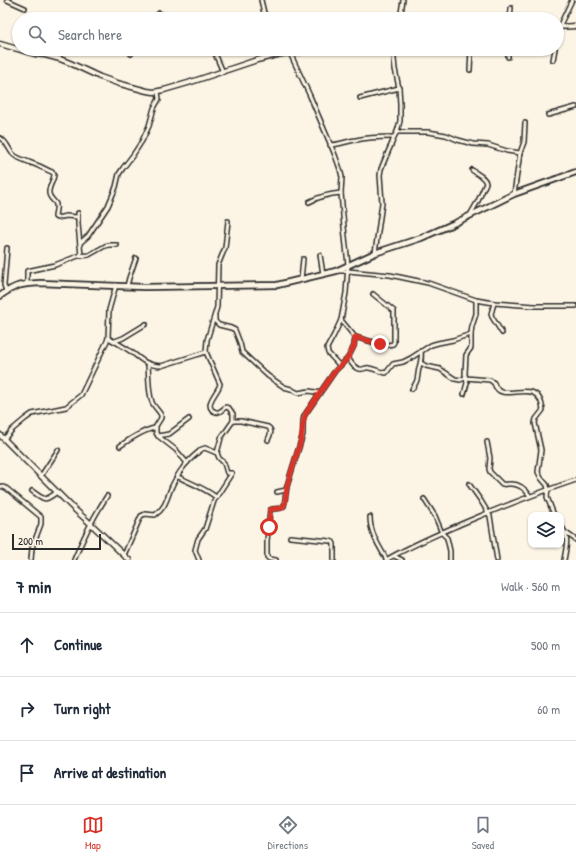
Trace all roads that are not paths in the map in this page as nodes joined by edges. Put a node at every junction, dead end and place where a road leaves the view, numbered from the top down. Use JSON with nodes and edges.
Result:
{"nodes":[{"id":1,"x":7,"y":0,"type":"edge"},
{"id":2,"x":261,"y":0,"type":"edge"},
{"id":3,"x":403,"y":0,"type":"edge"},
{"id":4,"x":572,"y":0,"type":"edge"},
{"id":5,"x":25,"y":8,"type":"dead end"},
{"id":6,"x":511,"y":8,"type":"dead end"},
{"id":7,"x":264,"y":12,"type":"edge"},
{"id":8,"x":401,"y":12,"type":"edge"},
{"id":9,"x":511,"y":12,"type":"edge"},
{"id":10,"x":564,"y":15,"type":"edge"},
{"id":11,"x":576,"y":26,"type":"edge"},
{"id":12,"x":564,"y":27,"type":"edge"},
{"id":13,"x":0,"y":44,"type":"edge"},
{"id":14,"x":12,"y":47,"type":"edge"},
{"id":15,"x":49,"y":56,"type":"edge"},
{"id":16,"x":215,"y":56,"type":"edge"},
{"id":17,"x":273,"y":56,"type":"edge"},
{"id":18,"x":291,"y":56,"type":"edge"},
{"id":19,"x":393,"y":56,"type":"edge"},
{"id":20,"x":471,"y":56,"type":"edge"},
{"id":21,"x":554,"y":56,"type":"edge"},
{"id":22,"x":553,"y":60,"type":"dead end"},
{"id":23,"x":470,"y":70,"type":"dead end"},
{"id":24,"x":223,"y":72,"type":"junction"},
{"id":25,"x":399,"y":88,"type":"junction"},
{"id":26,"x":158,"y":91,"type":"junction"},
{"id":27,"x":360,"y":98,"type":"dead end"},
{"id":28,"x":576,"y":107,"type":"edge"},
{"id":29,"x":548,"y":115,"type":"dead end"},
{"id":30,"x":525,"y":123,"type":"dead end"},
{"id":31,"x":398,"y":132,"type":"junction"},
{"id":32,"x":394,"y":137,"type":"junction"},
{"id":33,"x":0,"y":138,"type":"edge"},
{"id":34,"x":330,"y":145,"type":"junction"},
{"id":35,"x":520,"y":153,"type":"junction"},
{"id":36,"x":472,"y":170,"type":"dead end"},
{"id":37,"x":576,"y":172,"type":"edge"},
{"id":38,"x":341,"y":193,"type":"junction"},
{"id":39,"x":514,"y":194,"type":"junction"},
{"id":40,"x":309,"y":202,"type":"dead end"},
{"id":41,"x":78,"y":212,"type":"dead end"},
{"id":42,"x":470,"y":215,"type":"junction"},
{"id":43,"x":77,"y":217,"type":"junction"},
{"id":44,"x":228,"y":221,"type":"dead end"},
{"id":45,"x":80,"y":243,"type":"junction"},
{"id":46,"x":117,"y":246,"type":"dead end"},
{"id":47,"x":7,"y":248,"type":"dead end"},
{"id":48,"x":375,"y":253,"type":"junction"},
{"id":49,"x":320,"y":255,"type":"dead end"},
{"id":50,"x":81,"y":256,"type":"junction"},
{"id":51,"x":136,"y":258,"type":"dead end"},
{"id":52,"x":303,"y":259,"type":"dead end"},
{"id":53,"x":348,"y":265,"type":"junction"},
{"id":54,"x":0,"y":266,"type":"edge"},
{"id":55,"x":6,"y":266,"type":"junction"},
{"id":56,"x":336,"y":271,"type":"junction"},
{"id":57,"x":348,"y":271,"type":"junction"},
{"id":58,"x":323,"y":274,"type":"junction"},
{"id":59,"x":301,"y":280,"type":"junction"},
{"id":60,"x":27,"y":283,"type":"junction"},
{"id":61,"x":116,"y":286,"type":"junction"},
{"id":62,"x":127,"y":286,"type":"junction"},
{"id":63,"x":217,"y":286,"type":"junction"},
{"id":64,"x":6,"y":291,"type":"junction"},
{"id":65,"x":373,"y":294,"type":"dead end"},
{"id":66,"x":0,"y":296,"type":"edge"},
{"id":67,"x":476,"y":300,"type":"junction"},
{"id":68,"x":494,"y":303,"type":"junction"},
{"id":69,"x":576,"y":306,"type":"edge"},
{"id":70,"x":214,"y":314,"type":"junction"},
{"id":71,"x":341,"y":320,"type":"junction"},
{"id":72,"x":146,"y":324,"type":"dead end"},
{"id":73,"x":502,"y":333,"type":"dead end"},
{"id":74,"x":471,"y":334,"type":"junction"},
{"id":75,"x":355,"y":337,"type":"junction"},
{"id":76,"x":108,"y":338,"type":"junction"},
{"id":77,"x":115,"y":341,"type":"junction"},
{"id":78,"x":421,"y":351,"type":"junction"},
{"id":79,"x":206,"y":352,"type":"junction"},
{"id":80,"x":348,"y":358,"type":"junction"},
{"id":81,"x":421,"y":363,"type":"junction"},
{"id":82,"x":148,"y":364,"type":"junction"},
{"id":83,"x":340,"y":366,"type":"junction"},
{"id":84,"x":466,"y":378,"type":"junction"},
{"id":85,"x":412,"y":389,"type":"dead end"},
{"id":86,"x":320,"y":392,"type":"junction"},
{"id":87,"x":464,"y":394,"type":"dead end"},
{"id":88,"x":189,"y":419,"type":"dead end"},
{"id":89,"x":234,"y":421,"type":"junction"},
{"id":90,"x":155,"y":428,"type":"junction"},
{"id":91,"x":0,"y":435,"type":"edge"},
{"id":92,"x":158,"y":436,"type":"junction"},
{"id":93,"x":4,"y":439,"type":"junction"},
{"id":94,"x":268,"y":440,"type":"dead end"},
{"id":95,"x":487,"y":442,"type":"dead end"},
{"id":96,"x":120,"y":446,"type":"dead end"},
{"id":97,"x":58,"y":450,"type":"dead end"},
{"id":98,"x":217,"y":453,"type":"junction"},
{"id":99,"x":187,"y":463,"type":"junction"},
{"id":100,"x":41,"y":476,"type":"junction"},
{"id":101,"x":178,"y":477,"type":"junction"},
{"id":102,"x":576,"y":480,"type":"edge"},
{"id":103,"x":469,"y":484,"type":"dead end"},
{"id":104,"x":0,"y":486,"type":"edge"},
{"id":105,"x":548,"y":489,"type":"junction"},
{"id":106,"x":286,"y":490,"type":"junction"},
{"id":107,"x":32,"y":491,"type":"dead end"},
{"id":108,"x":57,"y":492,"type":"junction"},
{"id":109,"x":276,"y":492,"type":"dead end"},
{"id":110,"x":107,"y":496,"type":"dead end"},
{"id":111,"x":530,"y":496,"type":"junction"},
{"id":112,"x":216,"y":497,"type":"junction"},
{"id":113,"x":424,"y":499,"type":"dead end"},
{"id":114,"x":553,"y":512,"type":"edge"},
{"id":115,"x":488,"y":513,"type":"junction"},
{"id":116,"x":370,"y":517,"type":"dead end"},
{"id":117,"x":91,"y":524,"type":"junction"},
{"id":118,"x":564,"y":529,"type":"edge"},
{"id":119,"x":442,"y":533,"type":"junction"},
{"id":120,"x":566,"y":533,"type":"junction"},
{"id":121,"x":290,"y":537,"type":"dead end"},
{"id":122,"x":576,"y":540,"type":"edge"},
{"id":123,"x":124,"y":555,"type":"junction"},
{"id":124,"x":394,"y":556,"type":"junction"},
{"id":125,"x":31,"y":560,"type":"edge"},
{"id":126,"x":74,"y":560,"type":"edge"},
{"id":127,"x":129,"y":560,"type":"edge"},
{"id":128,"x":199,"y":560,"type":"edge"},
{"id":129,"x":276,"y":560,"type":"edge"},
{"id":130,"x":334,"y":560,"type":"edge"},
{"id":131,"x":387,"y":560,"type":"edge"},
{"id":132,"x":402,"y":560,"type":"edge"},
{"id":133,"x":450,"y":560,"type":"edge"},
{"id":134,"x":497,"y":560,"type":"edge"},
{"id":135,"x":564,"y":560,"type":"edge"}],
"edges":[{"from":1,"to":5,"type":"street"},
{"from":2,"to":7,"type":"street"},
{"from":3,"to":8,"type":"street"},
{"from":4,"to":10,"type":"street"},
{"from":6,"to":9,"type":"street"},
{"from":11,"to":12,"type":"street"},
{"from":13,"to":14,"type":"street"},
{"from":15,"to":26,"type":"street"},
{"from":16,"to":24,"type":"street"},
{"from":17,"to":24,"type":"street"},
{"from":18,"to":34,"type":"street"},
{"from":19,"to":25,"type":"street"},
{"from":20,"to":23,"type":"street"},
{"from":21,"to":22,"type":"street"},
{"from":24,"to":26,"type":"street"},
{"from":25,"to":27,"type":"street"},
{"from":25,"to":31,"type":"street"},
{"from":26,"to":45,"type":"street"},
{"from":28,"to":29,"type":"street"},
{"from":30,"to":35,"type":"street"},
{"from":31,"to":32,"type":"street"},
{"from":31,"to":35,"type":"street"},
{"from":32,"to":34,"type":"street"},
{"from":32,"to":48,"type":"street"},
{"from":33,"to":43,"type":"street"},
{"from":34,"to":38,"type":"street"},
{"from":35,"to":39,"type":"street"},
{"from":36,"to":42,"type":"street"},
{"from":37,"to":39,"type":"main road"},
{"from":38,"to":40,"type":"street"},
{"from":38,"to":53,"type":"street"},
{"from":39,"to":42,"type":"main road"},
{"from":41,"to":43,"type":"street"},
{"from":42,"to":48,"type":"main road"},
{"from":43,"to":45,"type":"street"},
{"from":44,"to":63,"type":"street"},
{"from":45,"to":50,"type":"street"},
{"from":46,"to":50,"type":"street"},
{"from":47,"to":55,"type":"street"},
{"from":48,"to":53,"type":"main road"},
{"from":49,"to":58,"type":"street"},
{"from":50,"to":60,"type":"street"},
{"from":51,"to":62,"type":"street"},
{"from":52,"to":59,"type":"street"},
{"from":53,"to":56,"type":"main road"},
{"from":53,"to":57,"type":"street"},
{"from":54,"to":55,"type":"street"},
{"from":55,"to":64,"type":"street"},
{"from":56,"to":57,"type":"street"},
{"from":56,"to":58,"type":"main road"},
{"from":57,"to":67,"type":"street"},
{"from":57,"to":71,"type":"street"},
{"from":58,"to":59,"type":"main road"},
{"from":59,"to":63,"type":"main road"},
{"from":60,"to":61,"type":"main road"},
{"from":60,"to":64,"type":"main road"},
{"from":61,"to":62,"type":"main road"},
{"from":61,"to":76,"type":"street"},
{"from":62,"to":63,"type":"main road"},
{"from":63,"to":70,"type":"street"},
{"from":64,"to":66,"type":"main road"},
{"from":65,"to":75,"type":"street"},
{"from":67,"to":68,"type":"street"},
{"from":67,"to":74,"type":"street"},
{"from":68,"to":69,"type":"street"},
{"from":68,"to":73,"type":"street"},
{"from":70,"to":79,"type":"street"},
{"from":70,"to":86,"type":"street"},
{"from":71,"to":75,"type":"street"},
{"from":71,"to":83,"type":"street"},
{"from":72,"to":77,"type":"street"},
{"from":74,"to":78,"type":"street"},
{"from":74,"to":84,"type":"street"},
{"from":75,"to":80,"type":"street"},
{"from":76,"to":77,"type":"street"},
{"from":76,"to":93,"type":"street"},
{"from":77,"to":82,"type":"street"},
{"from":78,"to":80,"type":"street"},
{"from":78,"to":81,"type":"street"},
{"from":79,"to":82,"type":"street"},
{"from":79,"to":89,"type":"street"},
{"from":80,"to":83,"type":"street"},
{"from":81,"to":84,"type":"street"},
{"from":81,"to":85,"type":"street"},
{"from":82,"to":90,"type":"street"},
{"from":83,"to":86,"type":"street"},
{"from":84,"to":87,"type":"street"},
{"from":84,"to":105,"type":"street"},
{"from":86,"to":106,"type":"street"},
{"from":88,"to":92,"type":"street"},
{"from":89,"to":94,"type":"street"},
{"from":89,"to":98,"type":"street"},
{"from":90,"to":92,"type":"street"},
{"from":90,"to":96,"type":"street"},
{"from":91,"to":93,"type":"street"},
{"from":92,"to":99,"type":"street"},
{"from":93,"to":100,"type":"street"},
{"from":95,"to":111,"type":"street"},
{"from":97,"to":100,"type":"street"},
{"from":98,"to":99,"type":"street"},
{"from":98,"to":112,"type":"street"},
{"from":99,"to":101,"type":"street"},
{"from":100,"to":108,"type":"street"},
{"from":101,"to":112,"type":"street"},
{"from":101,"to":123,"type":"street"},
{"from":102,"to":105,"type":"street"},
{"from":103,"to":115,"type":"street"},
{"from":104,"to":125,"type":"street"},
{"from":105,"to":111,"type":"street"},
{"from":105,"to":114,"type":"street"},
{"from":106,"to":109,"type":"street"},
{"from":106,"to":129,"type":"street"},
{"from":107,"to":108,"type":"street"},
{"from":108,"to":117,"type":"street"},
{"from":110,"to":117,"type":"street"},
{"from":111,"to":115,"type":"street"},
{"from":112,"to":128,"type":"street"},
{"from":113,"to":119,"type":"street"},
{"from":115,"to":119,"type":"street"},
{"from":115,"to":134,"type":"street"},
{"from":116,"to":131,"type":"street"},
{"from":117,"to":123,"type":"street"},
{"from":117,"to":126,"type":"street"},
{"from":118,"to":120,"type":"street"},
{"from":119,"to":124,"type":"street"},
{"from":119,"to":133,"type":"street"},
{"from":120,"to":122,"type":"street"},
{"from":120,"to":135,"type":"street"},
{"from":121,"to":130,"type":"street"},
{"from":123,"to":127,"type":"street"},
{"from":124,"to":131,"type":"street"},
{"from":124,"to":132,"type":"street"}]}
